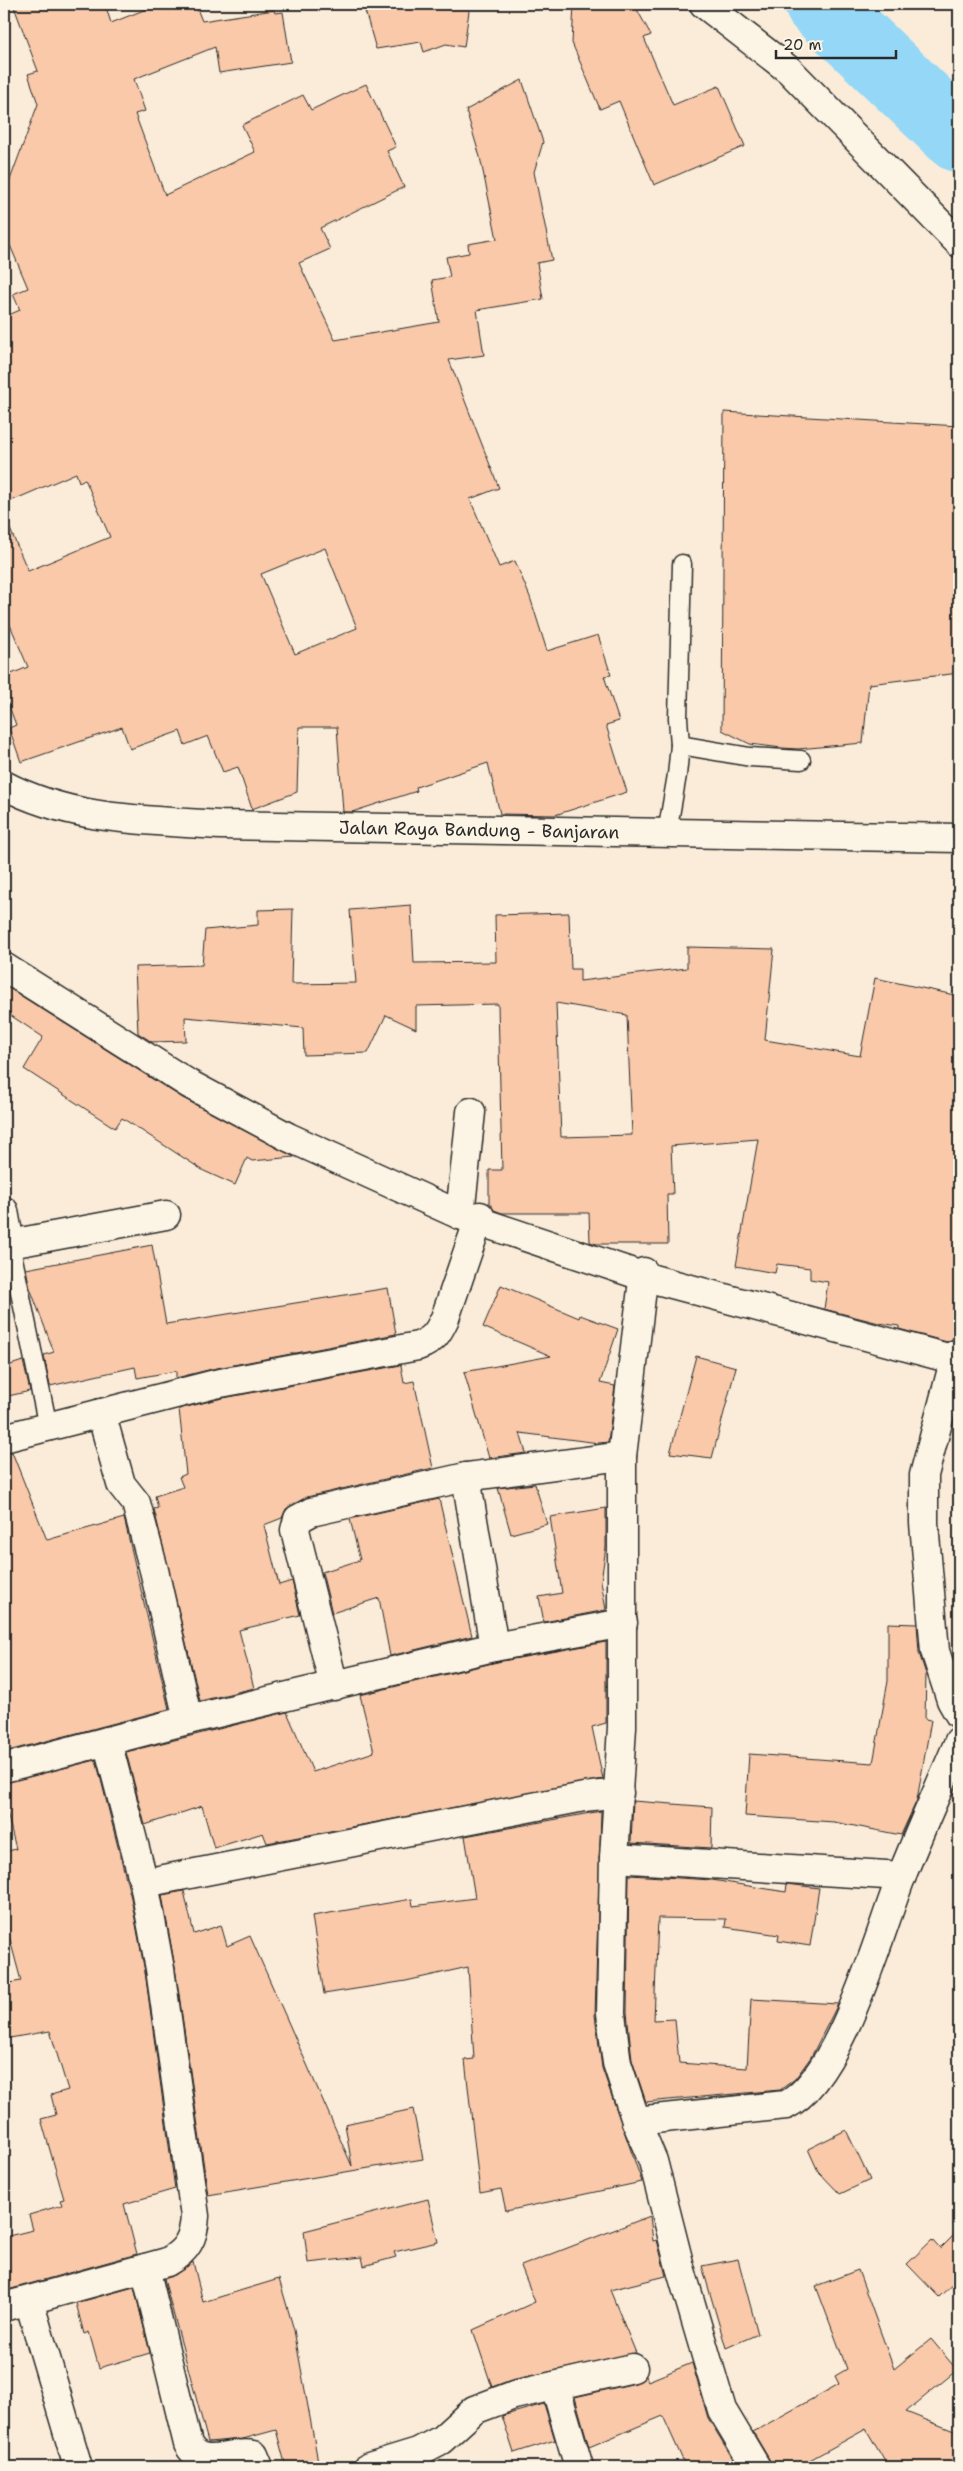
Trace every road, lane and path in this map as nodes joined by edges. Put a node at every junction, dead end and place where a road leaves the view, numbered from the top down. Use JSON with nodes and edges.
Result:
{"nodes":[{"id":1,"x":704,"y":4,"type":"edge"},
{"id":2,"x":959,"y":242,"type":"edge"},
{"id":3,"x":682,"y":564,"type":"dead end"},
{"id":4,"x":680,"y":745,"type":"junction"},
{"id":5,"x":801,"y":760,"type":"dead end"},
{"id":6,"x":4,"y":785,"type":"edge"},
{"id":7,"x":667,"y":833,"type":"junction"},
{"id":8,"x":959,"y":838,"type":"edge"},
{"id":9,"x":4,"y":968,"type":"edge"},
{"id":10,"x":471,"y":1112,"type":"dead end"},
{"id":11,"x":4,"y":1211,"type":"edge"},
{"id":12,"x":166,"y":1215,"type":"dead end"},
{"id":13,"x":470,"y":1219,"type":"junction"},
{"id":14,"x":10,"y":1244,"type":"junction"},
{"id":15,"x":642,"y":1276,"type":"junction"},
{"id":16,"x":958,"y":1356,"type":"edge"},
{"id":17,"x":101,"y":1413,"type":"junction"},
{"id":18,"x":48,"y":1427,"type":"junction"},
{"id":19,"x":4,"y":1438,"type":"edge"},
{"id":20,"x":622,"y":1456,"type":"junction"},
{"id":21,"x":466,"y":1477,"type":"junction"},
{"id":22,"x":623,"y":1624,"type":"junction"},
{"id":23,"x":494,"y":1647,"type":"junction"},
{"id":24,"x":334,"y":1686,"type":"junction"},
{"id":25,"x":959,"y":1714,"type":"edge"},
{"id":26,"x":188,"y":1720,"type":"junction"},
{"id":27,"x":107,"y":1741,"type":"junction"},
{"id":28,"x":959,"y":1742,"type":"edge"},
{"id":29,"x":4,"y":1768,"type":"edge"},
{"id":30,"x":619,"y":1793,"type":"junction"},
{"id":31,"x":614,"y":1858,"type":"junction"},
{"id":32,"x":902,"y":1876,"type":"junction"},
{"id":33,"x":144,"y":1883,"type":"junction"},
{"id":34,"x":636,"y":2121,"type":"junction"},
{"id":35,"x":145,"y":2268,"type":"junction"},
{"id":36,"x":16,"y":2304,"type":"edge"},
{"id":37,"x":632,"y":2368,"type":"dead end"},
{"id":38,"x":555,"y":2386,"type":"junction"},
{"id":39,"x":78,"y":2467,"type":"edge"},
{"id":40,"x":259,"y":2467,"type":"edge"},
{"id":41,"x":368,"y":2467,"type":"edge"},
{"id":42,"x":579,"y":2467,"type":"edge"},
{"id":43,"x":756,"y":2467,"type":"edge"}],
"edges":[{"from":1,"to":2,"type":"street"},
{"from":3,"to":4,"type":"lane"},
{"from":4,"to":5,"type":"lane"},
{"from":4,"to":7,"type":"lane"},
{"from":6,"to":7,"type":"street","name":"Jalan Raya Bandung - Banjaran"},
{"from":7,"to":8,"type":"street","name":"Jalan Raya Bandung - Banjaran"},
{"from":9,"to":13,"type":"street"},
{"from":10,"to":13,"type":"street"},
{"from":11,"to":14,"type":"street"},
{"from":12,"to":14,"type":"street"},
{"from":13,"to":15,"type":"street"},
{"from":13,"to":17,"type":"street"},
{"from":14,"to":18,"type":"lane"},
{"from":15,"to":16,"type":"street"},
{"from":15,"to":20,"type":"street"},
{"from":16,"to":25,"type":"street"},
{"from":17,"to":18,"type":"street"},
{"from":17,"to":26,"type":"street"},
{"from":18,"to":19,"type":"street"},
{"from":20,"to":21,"type":"street"},
{"from":20,"to":22,"type":"street"},
{"from":21,"to":23,"type":"street"},
{"from":21,"to":24,"type":"street"},
{"from":22,"to":23,"type":"street"},
{"from":22,"to":30,"type":"street"},
{"from":23,"to":24,"type":"street"},
{"from":24,"to":26,"type":"street"},
{"from":26,"to":27,"type":"street"},
{"from":27,"to":29,"type":"street"},
{"from":27,"to":33,"type":"street"},
{"from":28,"to":32,"type":"street"},
{"from":30,"to":31,"type":"street"},
{"from":30,"to":33,"type":"street"},
{"from":31,"to":32,"type":"street"},
{"from":31,"to":34,"type":"street"},
{"from":32,"to":34,"type":"street"},
{"from":33,"to":35,"type":"street"},
{"from":34,"to":43,"type":"street"},
{"from":35,"to":36,"type":"street"},
{"from":35,"to":40,"type":"street"},
{"from":36,"to":39,"type":"street"},
{"from":37,"to":38,"type":"street"},
{"from":38,"to":41,"type":"street"},
{"from":38,"to":42,"type":"street"}]}
